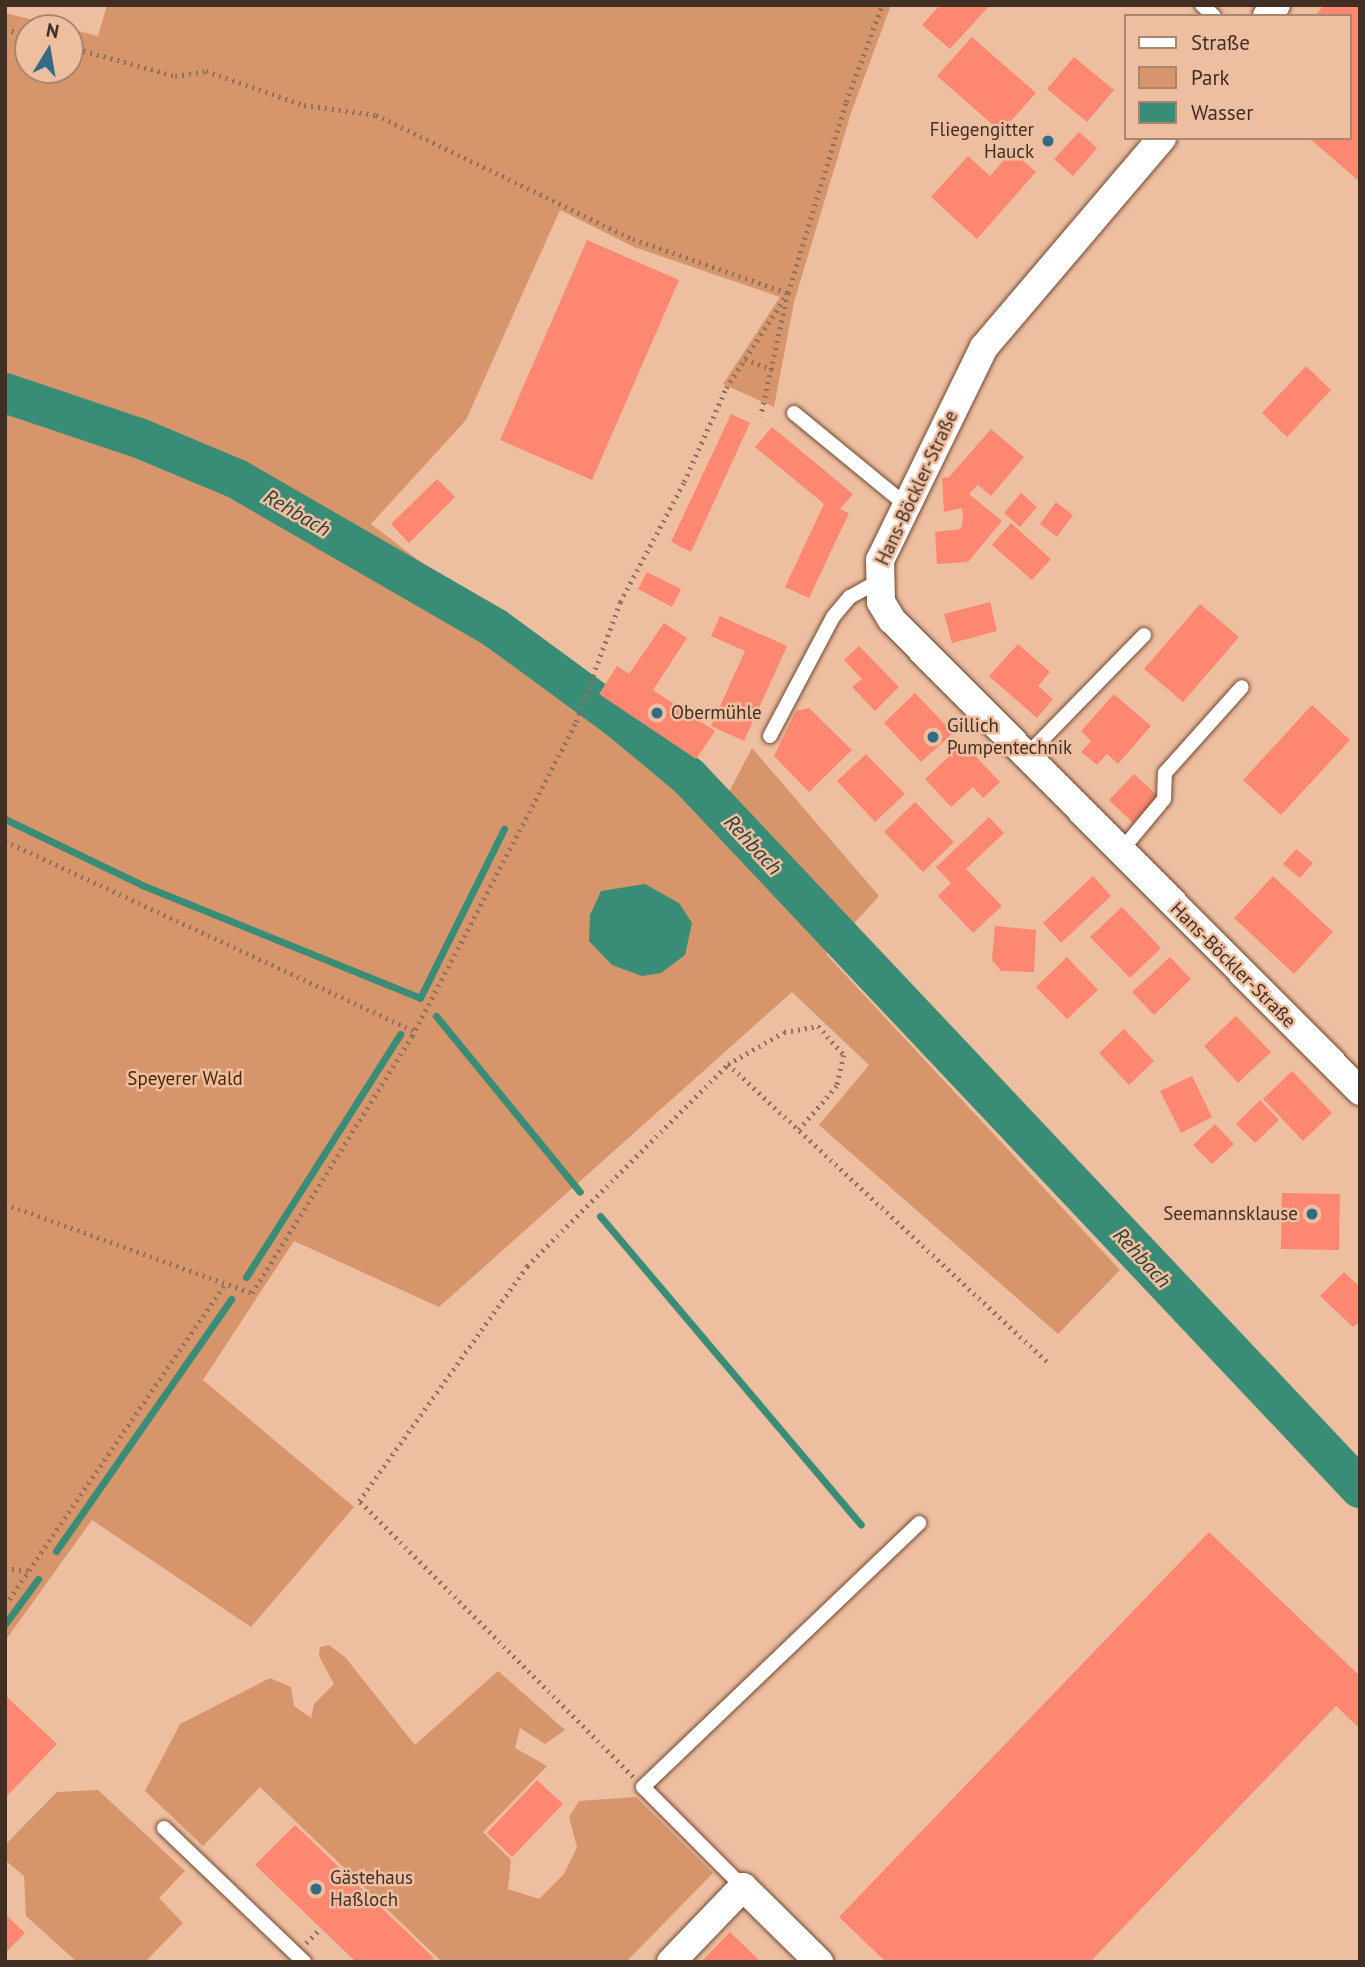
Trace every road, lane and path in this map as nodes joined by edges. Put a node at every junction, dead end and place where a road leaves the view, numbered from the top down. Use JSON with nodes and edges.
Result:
{"nodes":[{"id":1,"x":883,"y":5,"type":"edge"},
{"id":2,"x":84,"y":51,"type":"edge"},
{"id":3,"x":1160,"y":140,"type":"edge"},
{"id":4,"x":789,"y":293,"type":"junction"},
{"id":5,"x":745,"y":359,"type":"junction"},
{"id":6,"x":774,"y":370,"type":"junction"},
{"id":7,"x":794,"y":413,"type":"dead end"},
{"id":8,"x":761,"y":416,"type":"dead end"},
{"id":9,"x":906,"y":505,"type":"junction"},
{"id":10,"x":877,"y":582,"type":"junction"},
{"id":11,"x":1144,"y":635,"type":"dead end"},
{"id":12,"x":1242,"y":687,"type":"dead end"},
{"id":13,"x":770,"y":736,"type":"dead end"},
{"id":14,"x":1026,"y":756,"type":"junction"},
{"id":15,"x":5,"y":841,"type":"edge"},
{"id":16,"x":1120,"y":852,"type":"junction"},
{"id":17,"x":414,"y":1031,"type":"junction"},
{"id":18,"x":727,"y":1064,"type":"junction"},
{"id":19,"x":1360,"y":1091,"type":"edge"},
{"id":20,"x":799,"y":1130,"type":"junction"},
{"id":21,"x":5,"y":1205,"type":"edge"},
{"id":22,"x":225,"y":1284,"type":"junction"},
{"id":23,"x":1047,"y":1361,"type":"dead end"},
{"id":24,"x":919,"y":1522,"type":"dead end"},
{"id":25,"x":5,"y":1568,"type":"edge"},
{"id":26,"x":28,"y":1570,"type":"junction"},
{"id":27,"x":5,"y":1605,"type":"edge"},
{"id":28,"x":643,"y":1787,"type":"junction"},
{"id":29,"x":164,"y":1828,"type":"dead end"},
{"id":30,"x":743,"y":1887,"type":"junction"},
{"id":31,"x":304,"y":1962,"type":"edge"},
{"id":32,"x":671,"y":1962,"type":"edge"},
{"id":33,"x":819,"y":1962,"type":"edge"}],
"edges":[{"from":1,"to":4,"type":"path"},
{"from":2,"to":4,"type":"path"},
{"from":3,"to":9,"type":"street","name":"Hans-Böckler-Straße"},
{"from":4,"to":5,"type":"path"},
{"from":4,"to":6,"type":"path"},
{"from":5,"to":6,"type":"path"},
{"from":5,"to":17,"type":"path"},
{"from":6,"to":8,"type":"path"},
{"from":7,"to":9,"type":"lane"},
{"from":9,"to":10,"type":"street","name":"Hans-Böckler-Straße"},
{"from":10,"to":13,"type":"lane"},
{"from":10,"to":14,"type":"street","name":"Hans-Böckler-Straße"},
{"from":11,"to":14,"type":"lane"},
{"from":12,"to":16,"type":"lane"},
{"from":14,"to":16,"type":"street","name":"Hans-Böckler-Straße"},
{"from":15,"to":17,"type":"path"},
{"from":16,"to":19,"type":"street","name":"Hans-Böckler-Straße"},
{"from":17,"to":22,"type":"path"},
{"from":18,"to":20,"type":"path"},
{"from":18,"to":20,"type":"path"},
{"from":18,"to":28,"type":"path"},
{"from":20,"to":23,"type":"path"},
{"from":21,"to":22,"type":"path"},
{"from":22,"to":26,"type":"path"},
{"from":24,"to":28,"type":"lane"},
{"from":25,"to":26,"type":"path"},
{"from":26,"to":27,"type":"path"},
{"from":28,"to":30,"type":"lane"},
{"from":29,"to":31,"type":"lane"},
{"from":30,"to":32,"type":"street"},
{"from":30,"to":33,"type":"street"}]}
